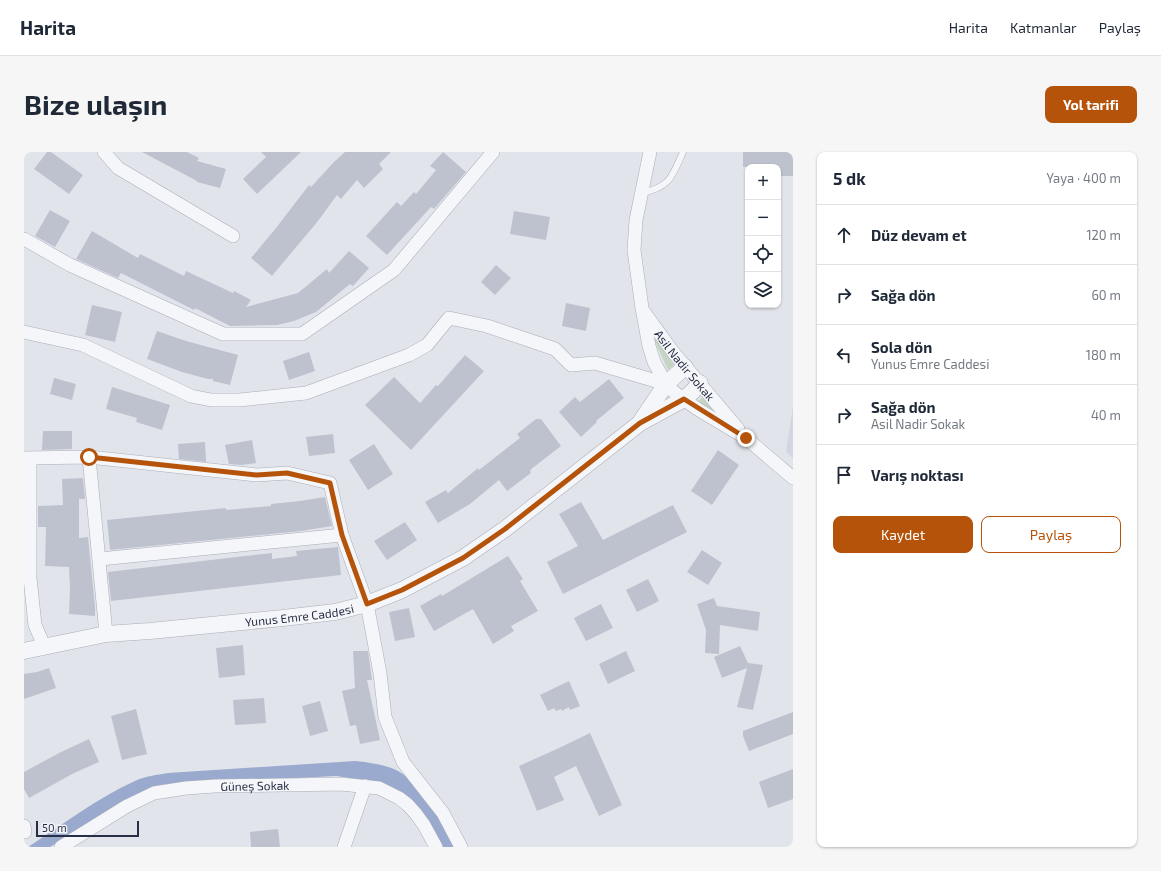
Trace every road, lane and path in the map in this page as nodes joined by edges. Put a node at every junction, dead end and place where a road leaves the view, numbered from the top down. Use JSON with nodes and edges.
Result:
{"nodes":[{"id":1,"x":104,"y":152,"type":"edge"},
{"id":2,"x":493,"y":152,"type":"edge"},
{"id":3,"x":650,"y":152,"type":"edge"},
{"id":4,"x":683,"y":152,"type":"edge"},
{"id":5,"x":641,"y":194,"type":"junction"},
{"id":6,"x":233,"y":236,"type":"dead end"},
{"id":7,"x":24,"y":239,"type":"edge"},
{"id":8,"x":642,"y":308,"type":"junction"},
{"id":9,"x":24,"y":332,"type":"edge"},
{"id":10,"x":685,"y":367,"type":"junction"},
{"id":11,"x":700,"y":383,"type":"junction"},
{"id":12,"x":666,"y":384,"type":"junction"},
{"id":13,"x":684,"y":399,"type":"junction"},
{"id":14,"x":640,"y":423,"type":"junction"},
{"id":15,"x":746,"y":438,"type":"junction"},
{"id":16,"x":89,"y":457,"type":"junction"},
{"id":17,"x":27,"y":459,"type":"edge"},
{"id":18,"x":793,"y":478,"type":"edge"},
{"id":19,"x":342,"y":535,"type":"junction"},
{"id":20,"x":100,"y":559,"type":"junction"},
{"id":21,"x":367,"y":604,"type":"junction"},
{"id":22,"x":106,"y":634,"type":"junction"},
{"id":23,"x":44,"y":646,"type":"junction"},
{"id":24,"x":24,"y":651,"type":"edge"},
{"id":25,"x":365,"y":786,"type":"junction"},
{"id":26,"x":61,"y":847,"type":"edge"},
{"id":27,"x":344,"y":847,"type":"edge"},
{"id":28,"x":436,"y":847,"type":"edge"},
{"id":29,"x":461,"y":847,"type":"edge"}],
"edges":[{"from":1,"to":6,"type":"street"},
{"from":2,"to":7,"type":"street"},
{"from":3,"to":5,"type":"street","name":"Asil Nadir Sokak"},
{"from":4,"to":5,"type":"lane"},
{"from":5,"to":8,"type":"street","name":"Asil Nadir Sokak"},
{"from":8,"to":10,"type":"street","name":"Asil Nadir Sokak"},
{"from":8,"to":12,"type":"street","name":"Asil Nadir Sokak"},
{"from":9,"to":12,"type":"street"},
{"from":10,"to":11,"type":"street","name":"Asil Nadir Sokak"},
{"from":10,"to":12,"type":"street","name":"Yunus Emre Caddesi"},
{"from":11,"to":13,"type":"street","name":"Yunus Emre Caddesi"},
{"from":11,"to":15,"type":"street","name":"Asil Nadir Sokak"},
{"from":12,"to":13,"type":"street","name":"Asil Nadir Sokak"},
{"from":12,"to":14,"type":"street","name":"Yunus Emre Caddesi"},
{"from":13,"to":14,"type":"street","name":"Yunus Emre Caddesi"},
{"from":13,"to":15,"type":"street","name":"Asil Nadir Sokak"},
{"from":14,"to":21,"type":"street","name":"Yunus Emre Caddesi"},
{"from":15,"to":18,"type":"street","name":"Asil Nadir Sokak"},
{"from":16,"to":17,"type":"street"},
{"from":16,"to":19,"type":"street"},
{"from":16,"to":20,"type":"street"},
{"from":17,"to":23,"type":"street"},
{"from":19,"to":20,"type":"street"},
{"from":19,"to":21,"type":"street"},
{"from":20,"to":22,"type":"street"},
{"from":21,"to":22,"type":"street","name":"Yunus Emre Caddesi"},
{"from":21,"to":29,"type":"street"},
{"from":22,"to":23,"type":"street","name":"Yunus Emre Caddesi"},
{"from":23,"to":24,"type":"street","name":"Yunus Emre Caddesi"},
{"from":25,"to":26,"type":"street","name":"Güneş Sokak"},
{"from":25,"to":27,"type":"street"},
{"from":25,"to":28,"type":"street","name":"Güneş Sokak"}]}
